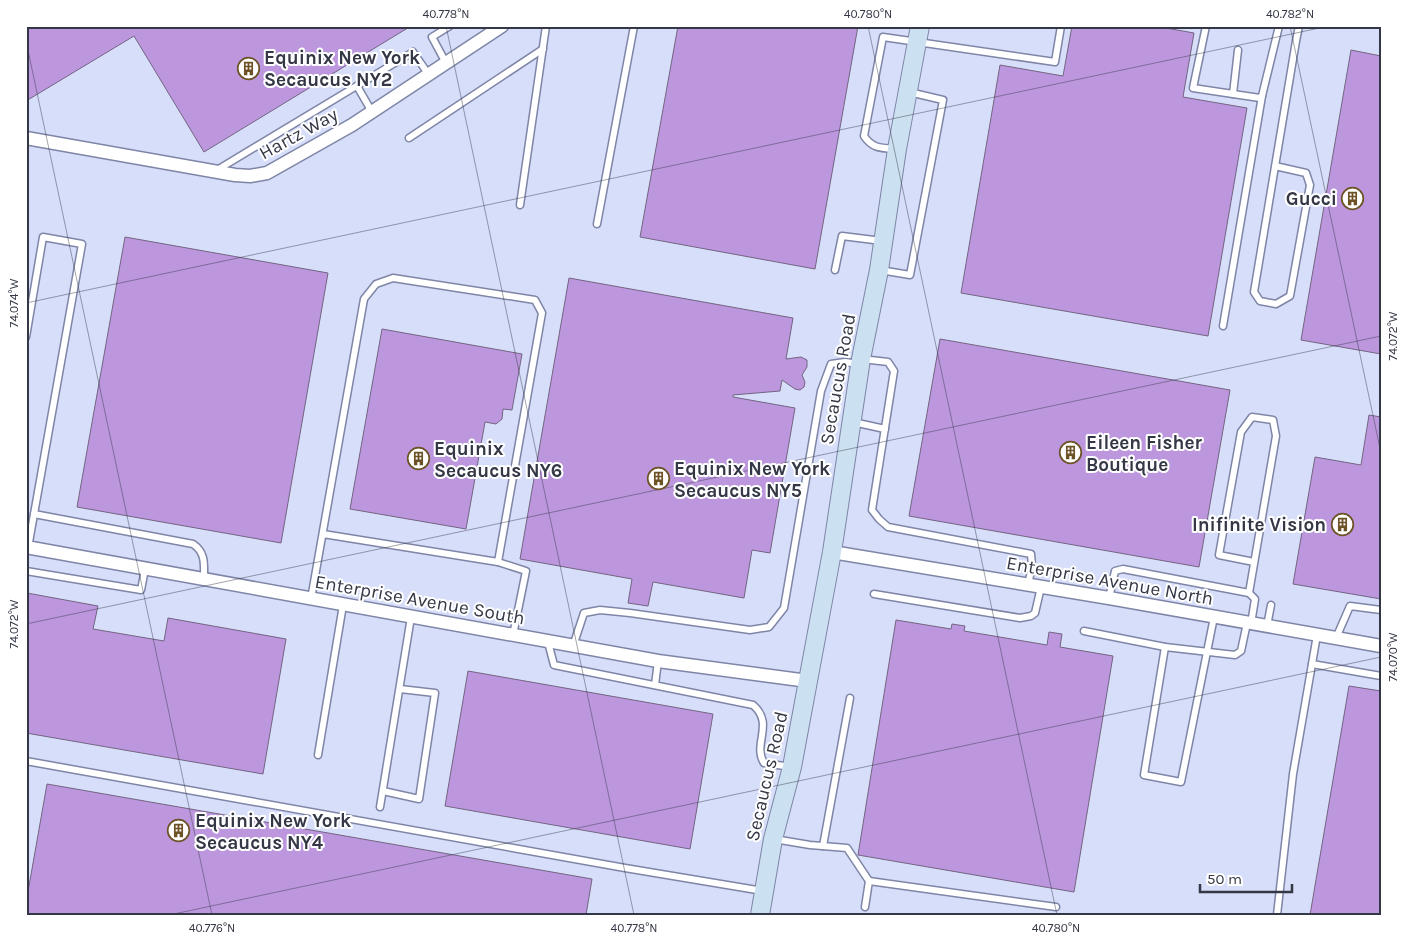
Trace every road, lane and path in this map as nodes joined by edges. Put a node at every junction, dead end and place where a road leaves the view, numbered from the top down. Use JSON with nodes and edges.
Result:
{"nodes":[{"id":1,"x":450,"y":26,"type":"edge"},
{"id":2,"x":502,"y":26,"type":"edge"},
{"id":3,"x":546,"y":26,"type":"edge"},
{"id":4,"x":634,"y":26,"type":"edge"},
{"id":5,"x":1062,"y":26,"type":"edge"},
{"id":6,"x":1206,"y":26,"type":"edge"},
{"id":7,"x":1279,"y":26,"type":"edge"},
{"id":8,"x":1299,"y":26,"type":"edge"},
{"id":9,"x":918,"y":34,"type":"edge"},
{"id":10,"x":543,"y":49,"type":"junction"},
{"id":11,"x":1238,"y":50,"type":"dead end"},
{"id":12,"x":446,"y":63,"type":"junction"},
{"id":13,"x":429,"y":74,"type":"junction"},
{"id":14,"x":357,"y":86,"type":"junction"},
{"id":15,"x":907,"y":91,"type":"junction"},
{"id":16,"x":1233,"y":94,"type":"junction"},
{"id":17,"x":1262,"y":96,"type":"junction"},
{"id":18,"x":372,"y":112,"type":"junction"},
{"id":19,"x":26,"y":138,"type":"edge"},
{"id":20,"x":409,"y":138,"type":"dead end"},
{"id":21,"x":896,"y":149,"type":"junction"},
{"id":22,"x":1275,"y":166,"type":"junction"},
{"id":23,"x":215,"y":172,"type":"junction"},
{"id":24,"x":520,"y":205,"type":"dead end"},
{"id":25,"x":597,"y":224,"type":"dead end"},
{"id":26,"x":883,"y":241,"type":"junction"},
{"id":27,"x":835,"y":270,"type":"dead end"},
{"id":28,"x":879,"y":270,"type":"junction"},
{"id":29,"x":1223,"y":326,"type":"dead end"},
{"id":30,"x":26,"y":337,"type":"edge"},
{"id":31,"x":861,"y":361,"type":"junction"},
{"id":32,"x":852,"y":422,"type":"junction"},
{"id":33,"x":885,"y":429,"type":"junction"},
{"id":34,"x":34,"y":514,"type":"junction"},
{"id":35,"x":323,"y":534,"type":"junction"},
{"id":36,"x":27,"y":548,"type":"edge"},
{"id":37,"x":832,"y":552,"type":"junction"},
{"id":38,"x":498,"y":562,"type":"junction"},
{"id":39,"x":1254,"y":562,"type":"junction"},
{"id":40,"x":145,"y":569,"type":"junction"},
{"id":41,"x":26,"y":571,"type":"edge"},
{"id":42,"x":204,"y":579,"type":"junction"},
{"id":43,"x":1034,"y":586,"type":"junction"},
{"id":44,"x":1249,"y":593,"type":"junction"},
{"id":45,"x":874,"y":594,"type":"dead end"},
{"id":46,"x":1109,"y":598,"type":"junction"},
{"id":47,"x":311,"y":599,"type":"junction"},
{"id":48,"x":343,"y":604,"type":"junction"},
{"id":49,"x":1271,"y":605,"type":"dead end"},
{"id":50,"x":1381,"y":610,"type":"edge"},
{"id":51,"x":411,"y":617,"type":"junction"},
{"id":52,"x":1214,"y":617,"type":"junction"},
{"id":53,"x":1249,"y":624,"type":"junction"},
{"id":54,"x":1267,"y":627,"type":"junction"},
{"id":55,"x":1084,"y":631,"type":"dead end"},
{"id":56,"x":513,"y":635,"type":"junction"},
{"id":57,"x":1317,"y":635,"type":"junction"},
{"id":58,"x":1336,"y":638,"type":"junction"},
{"id":59,"x":548,"y":642,"type":"junction"},
{"id":60,"x":573,"y":646,"type":"junction"},
{"id":61,"x":1381,"y":646,"type":"edge"},
{"id":62,"x":1165,"y":647,"type":"junction"},
{"id":63,"x":1206,"y":652,"type":"junction"},
{"id":64,"x":658,"y":661,"type":"junction"},
{"id":65,"x":1312,"y":664,"type":"junction"},
{"id":66,"x":1381,"y":676,"type":"edge"},
{"id":67,"x":808,"y":681,"type":"junction"},
{"id":68,"x":655,"y":685,"type":"junction"},
{"id":69,"x":400,"y":689,"type":"junction"},
{"id":70,"x":850,"y":698,"type":"dead end"},
{"id":71,"x":318,"y":755,"type":"dead end"},
{"id":72,"x":26,"y":761,"type":"edge"},
{"id":73,"x":792,"y":767,"type":"junction"},
{"id":74,"x":383,"y":791,"type":"junction"},
{"id":75,"x":380,"y":807,"type":"dead end"},
{"id":76,"x":773,"y":839,"type":"junction"},
{"id":77,"x":823,"y":846,"type":"junction"},
{"id":78,"x":869,"y":881,"type":"junction"},
{"id":79,"x":764,"y":891,"type":"junction"},
{"id":80,"x":865,"y":907,"type":"dead end"},
{"id":81,"x":1056,"y":907,"type":"dead end"},
{"id":82,"x":760,"y":915,"type":"edge"},
{"id":83,"x":1277,"y":915,"type":"edge"}],
"edges":[{"from":1,"to":12,"type":"lane"},
{"from":2,"to":12,"type":"street","name":"Hartz Way"},
{"from":3,"to":10,"type":"lane"},
{"from":4,"to":25,"type":"lane"},
{"from":5,"to":9,"type":"lane"},
{"from":6,"to":16,"type":"lane"},
{"from":7,"to":17,"type":"lane"},
{"from":8,"to":22,"type":"lane"},
{"from":9,"to":15,"type":"main road","name":"Secaucus Road"},
{"from":9,"to":21,"type":"lane"},
{"from":10,"to":20,"type":"lane"},
{"from":10,"to":24,"type":"lane"},
{"from":11,"to":16,"type":"lane"},
{"from":12,"to":13,"type":"street","name":"Hartz Way"},
{"from":13,"to":14,"type":"lane"},
{"from":13,"to":18,"type":"street","name":"Hartz Way"},
{"from":14,"to":18,"type":"lane"},
{"from":14,"to":23,"type":"lane"},
{"from":15,"to":21,"type":"main road","name":"Secaucus Road"},
{"from":15,"to":28,"type":"lane"},
{"from":16,"to":17,"type":"lane"},
{"from":17,"to":29,"type":"lane"},
{"from":18,"to":23,"type":"street","name":"Hartz Way"},
{"from":19,"to":23,"type":"street","name":"Hartz Way"},
{"from":21,"to":26,"type":"main road","name":"Secaucus Road"},
{"from":22,"to":22,"type":"lane"},
{"from":26,"to":27,"type":"lane"},
{"from":26,"to":28,"type":"main road","name":"Secaucus Road"},
{"from":28,"to":31,"type":"main road","name":"Secaucus Road"},
{"from":30,"to":34,"type":"lane"},
{"from":31,"to":32,"type":"main road","name":"Secaucus Road"},
{"from":31,"to":33,"type":"lane"},
{"from":31,"to":60,"type":"lane"},
{"from":32,"to":33,"type":"lane"},
{"from":32,"to":37,"type":"main road","name":"Secaucus Road"},
{"from":33,"to":43,"type":"lane"},
{"from":34,"to":36,"type":"lane"},
{"from":34,"to":42,"type":"lane"},
{"from":35,"to":38,"type":"lane"},
{"from":35,"to":38,"type":"lane"},
{"from":35,"to":47,"type":"lane"},
{"from":36,"to":40,"type":"street","name":"Enterprise Avenue South"},
{"from":37,"to":43,"type":"street","name":"Enterprise Avenue North"},
{"from":37,"to":67,"type":"main road","name":"Secaucus Road"},
{"from":38,"to":56,"type":"lane"},
{"from":39,"to":39,"type":"lane"},
{"from":39,"to":44,"type":"lane"},
{"from":40,"to":41,"type":"lane"},
{"from":40,"to":42,"type":"street","name":"Enterprise Avenue South"},
{"from":42,"to":47,"type":"street","name":"Enterprise Avenue South"},
{"from":43,"to":45,"type":"lane"},
{"from":43,"to":46,"type":"street","name":"Enterprise Avenue North"},
{"from":44,"to":46,"type":"lane"},
{"from":44,"to":53,"type":"lane"},
{"from":46,"to":52,"type":"street","name":"Enterprise Avenue North"},
{"from":47,"to":48,"type":"street","name":"Enterprise Avenue South"},
{"from":48,"to":51,"type":"street","name":"Enterprise Avenue South"},
{"from":48,"to":71,"type":"lane"},
{"from":49,"to":54,"type":"lane"},
{"from":50,"to":58,"type":"lane"},
{"from":51,"to":56,"type":"street","name":"Enterprise Avenue South"},
{"from":51,"to":69,"type":"lane"},
{"from":52,"to":53,"type":"street","name":"Enterprise Avenue North"},
{"from":52,"to":63,"type":"lane"},
{"from":53,"to":54,"type":"street","name":"Enterprise Avenue North"},
{"from":53,"to":63,"type":"lane"},
{"from":54,"to":57,"type":"street","name":"Enterprise Avenue North"},
{"from":55,"to":62,"type":"lane"},
{"from":56,"to":59,"type":"street","name":"Enterprise Avenue South"},
{"from":57,"to":58,"type":"street","name":"Enterprise Avenue North"},
{"from":57,"to":65,"type":"lane"},
{"from":58,"to":61,"type":"street","name":"Enterprise Avenue North"},
{"from":59,"to":60,"type":"street","name":"Enterprise Avenue South"},
{"from":59,"to":68,"type":"lane"},
{"from":60,"to":64,"type":"street","name":"Enterprise Avenue South"},
{"from":62,"to":63,"type":"lane"},
{"from":62,"to":63,"type":"lane"},
{"from":64,"to":67,"type":"street","name":"Enterprise Avenue South"},
{"from":64,"to":68,"type":"lane"},
{"from":65,"to":66,"type":"lane"},
{"from":65,"to":83,"type":"lane"},
{"from":67,"to":73,"type":"main road","name":"Secaucus Road"},
{"from":68,"to":73,"type":"lane"},
{"from":69,"to":74,"type":"lane"},
{"from":69,"to":74,"type":"lane"},
{"from":70,"to":77,"type":"lane"},
{"from":72,"to":79,"type":"lane"},
{"from":73,"to":76,"type":"main road","name":"Secaucus Road"},
{"from":74,"to":75,"type":"lane"},
{"from":76,"to":77,"type":"lane"},
{"from":76,"to":79,"type":"main road","name":"Secaucus Road"},
{"from":77,"to":78,"type":"lane"},
{"from":78,"to":80,"type":"lane"},
{"from":78,"to":81,"type":"lane"},
{"from":79,"to":82,"type":"main road","name":"Secaucus Road"}]}
